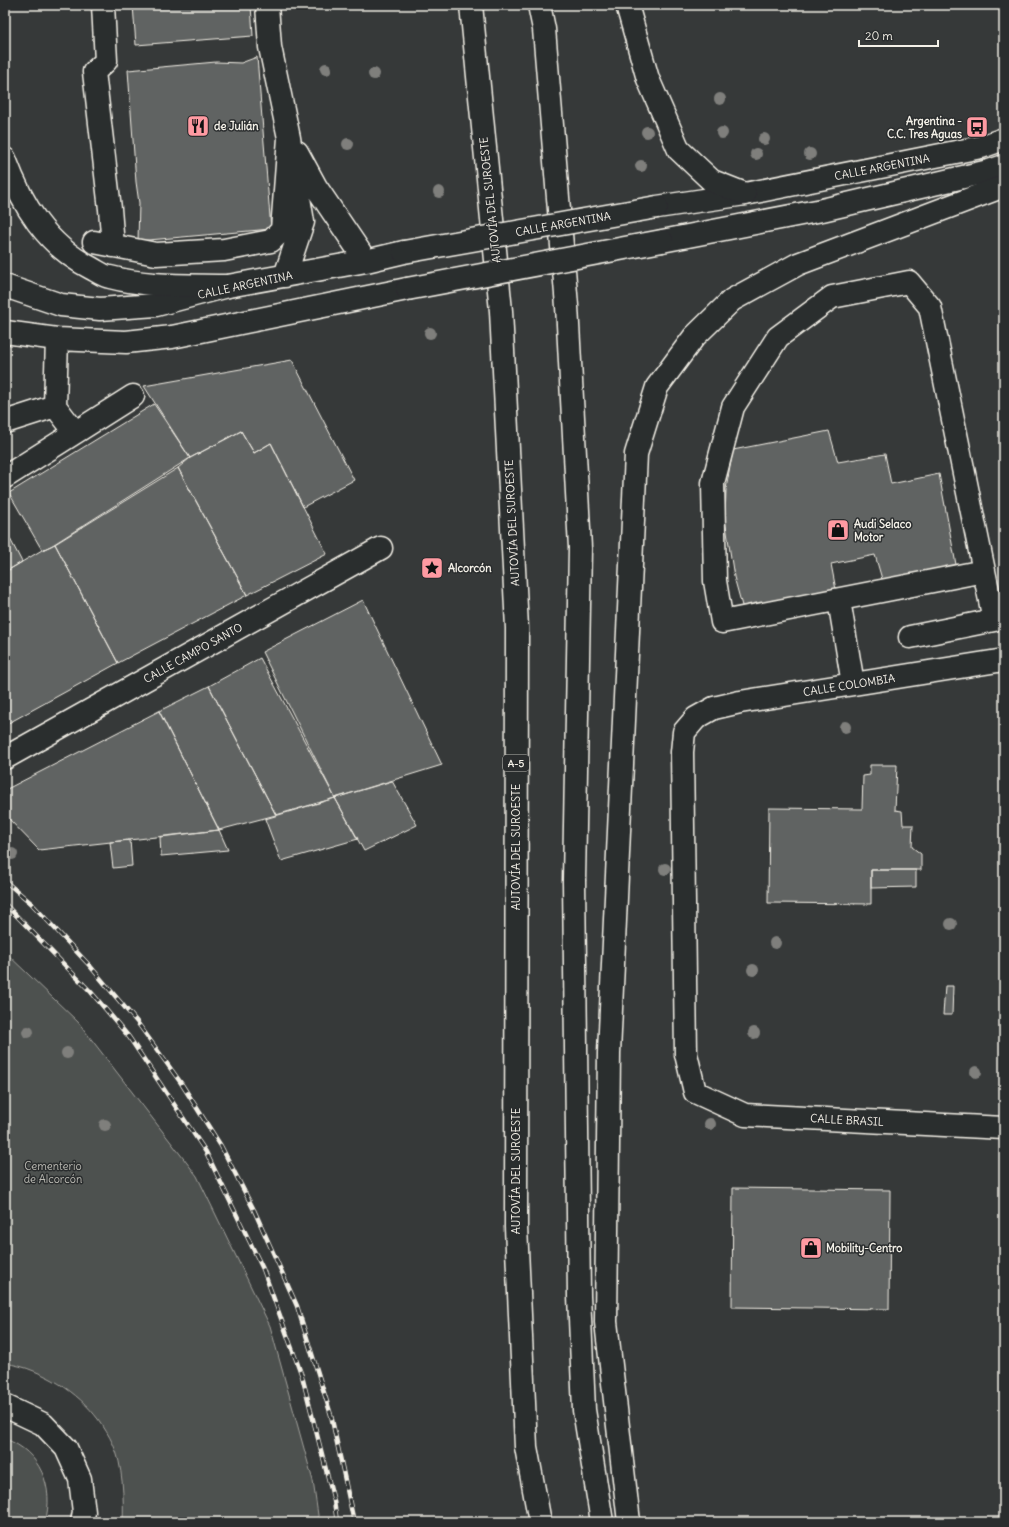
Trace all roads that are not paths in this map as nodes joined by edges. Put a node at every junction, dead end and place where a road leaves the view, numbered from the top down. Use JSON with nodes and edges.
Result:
{"nodes":[{"id":1,"x":103,"y":5,"type":"edge"},
{"id":2,"x":267,"y":5,"type":"edge"},
{"id":3,"x":471,"y":5,"type":"edge"},
{"id":4,"x":540,"y":5,"type":"edge"},
{"id":5,"x":627,"y":5,"type":"edge"},
{"id":6,"x":289,"y":138,"type":"junction"},
{"id":7,"x":1004,"y":140,"type":"edge"},
{"id":8,"x":5,"y":159,"type":"edge"},
{"id":9,"x":1004,"y":166,"type":"edge"},
{"id":10,"x":1004,"y":186,"type":"edge"},
{"id":11,"x":745,"y":194,"type":"junction"},
{"id":12,"x":366,"y":261,"type":"junction"},
{"id":13,"x":285,"y":276,"type":"junction"},
{"id":14,"x":5,"y":286,"type":"edge"},
{"id":15,"x":228,"y":286,"type":"junction"},
{"id":16,"x":5,"y":332,"type":"edge"},
{"id":17,"x":57,"y":339,"type":"junction"},
{"id":18,"x":133,"y":396,"type":"dead end"},
{"id":19,"x":55,"y":406,"type":"junction"},
{"id":20,"x":5,"y":422,"type":"edge"},
{"id":21,"x":75,"y":432,"type":"junction"},
{"id":22,"x":5,"y":477,"type":"edge"},
{"id":23,"x":381,"y":548,"type":"dead end"},
{"id":24,"x":984,"y":571,"type":"junction"},
{"id":25,"x":839,"y":600,"type":"junction"},
{"id":26,"x":910,"y":637,"type":"dead end"},
{"id":27,"x":1004,"y":660,"type":"edge"},
{"id":28,"x":853,"y":684,"type":"junction"},
{"id":29,"x":5,"y":758,"type":"edge"},
{"id":30,"x":695,"y":1092,"type":"joint"},
{"id":31,"x":1004,"y":1128,"type":"edge"},
{"id":32,"x":8,"y":1408,"type":"edge"},
{"id":33,"x":82,"y":1522,"type":"edge"},
{"id":34,"x":540,"y":1522,"type":"edge"},
{"id":35,"x":602,"y":1522,"type":"edge"},
{"id":36,"x":629,"y":1522,"type":"edge"}],
"edges":[{"from":1,"to":6,"type":"main road"},
{"from":2,"to":6,"type":"main road"},
{"from":3,"to":34,"type":"main road","name":"AUTOVÍA DEL SUROESTE","number":"A-5"},
{"from":4,"to":35,"type":"main road"},
{"from":5,"to":11,"type":"main road"},
{"from":6,"to":12,"type":"main road"},
{"from":6,"to":13,"type":"main road"},
{"from":7,"to":11,"type":"main road","name":"CALLE ARGENTINA"},
{"from":8,"to":15,"type":"main road"},
{"from":9,"to":17,"type":"main road","bridge":true},
{"from":10,"to":36,"type":"main road"},
{"from":11,"to":12,"type":"main road","name":"CALLE ARGENTINA","bridge":true},
{"from":12,"to":13,"type":"main road","name":"CALLE ARGENTINA"},
{"from":13,"to":15,"type":"main road","name":"CALLE ARGENTINA"},
{"from":14,"to":15,"type":"main road","name":"CALLE ARGENTINA"},
{"from":16,"to":17,"type":"main road"},
{"from":17,"to":19,"type":"main road"},
{"from":18,"to":21,"type":"main road"},
{"from":19,"to":20,"type":"main road"},
{"from":19,"to":21,"type":"main road"},
{"from":21,"to":22,"type":"main road"},
{"from":23,"to":29,"type":"main road","name":"CALLE CAMPO SANTO"},
{"from":24,"to":25,"type":"main road"},
{"from":24,"to":25,"type":"main road"},
{"from":24,"to":26,"type":"main road"},
{"from":25,"to":28,"type":"main road"},
{"from":27,"to":28,"type":"main road","name":"CALLE COLOMBIA"},
{"from":28,"to":30,"type":"main road","name":"CALLE COLOMBIA"},
{"from":30,"to":31,"type":"main road","name":"CALLE BRASIL"},
{"from":32,"to":33,"type":"main road"}]}
